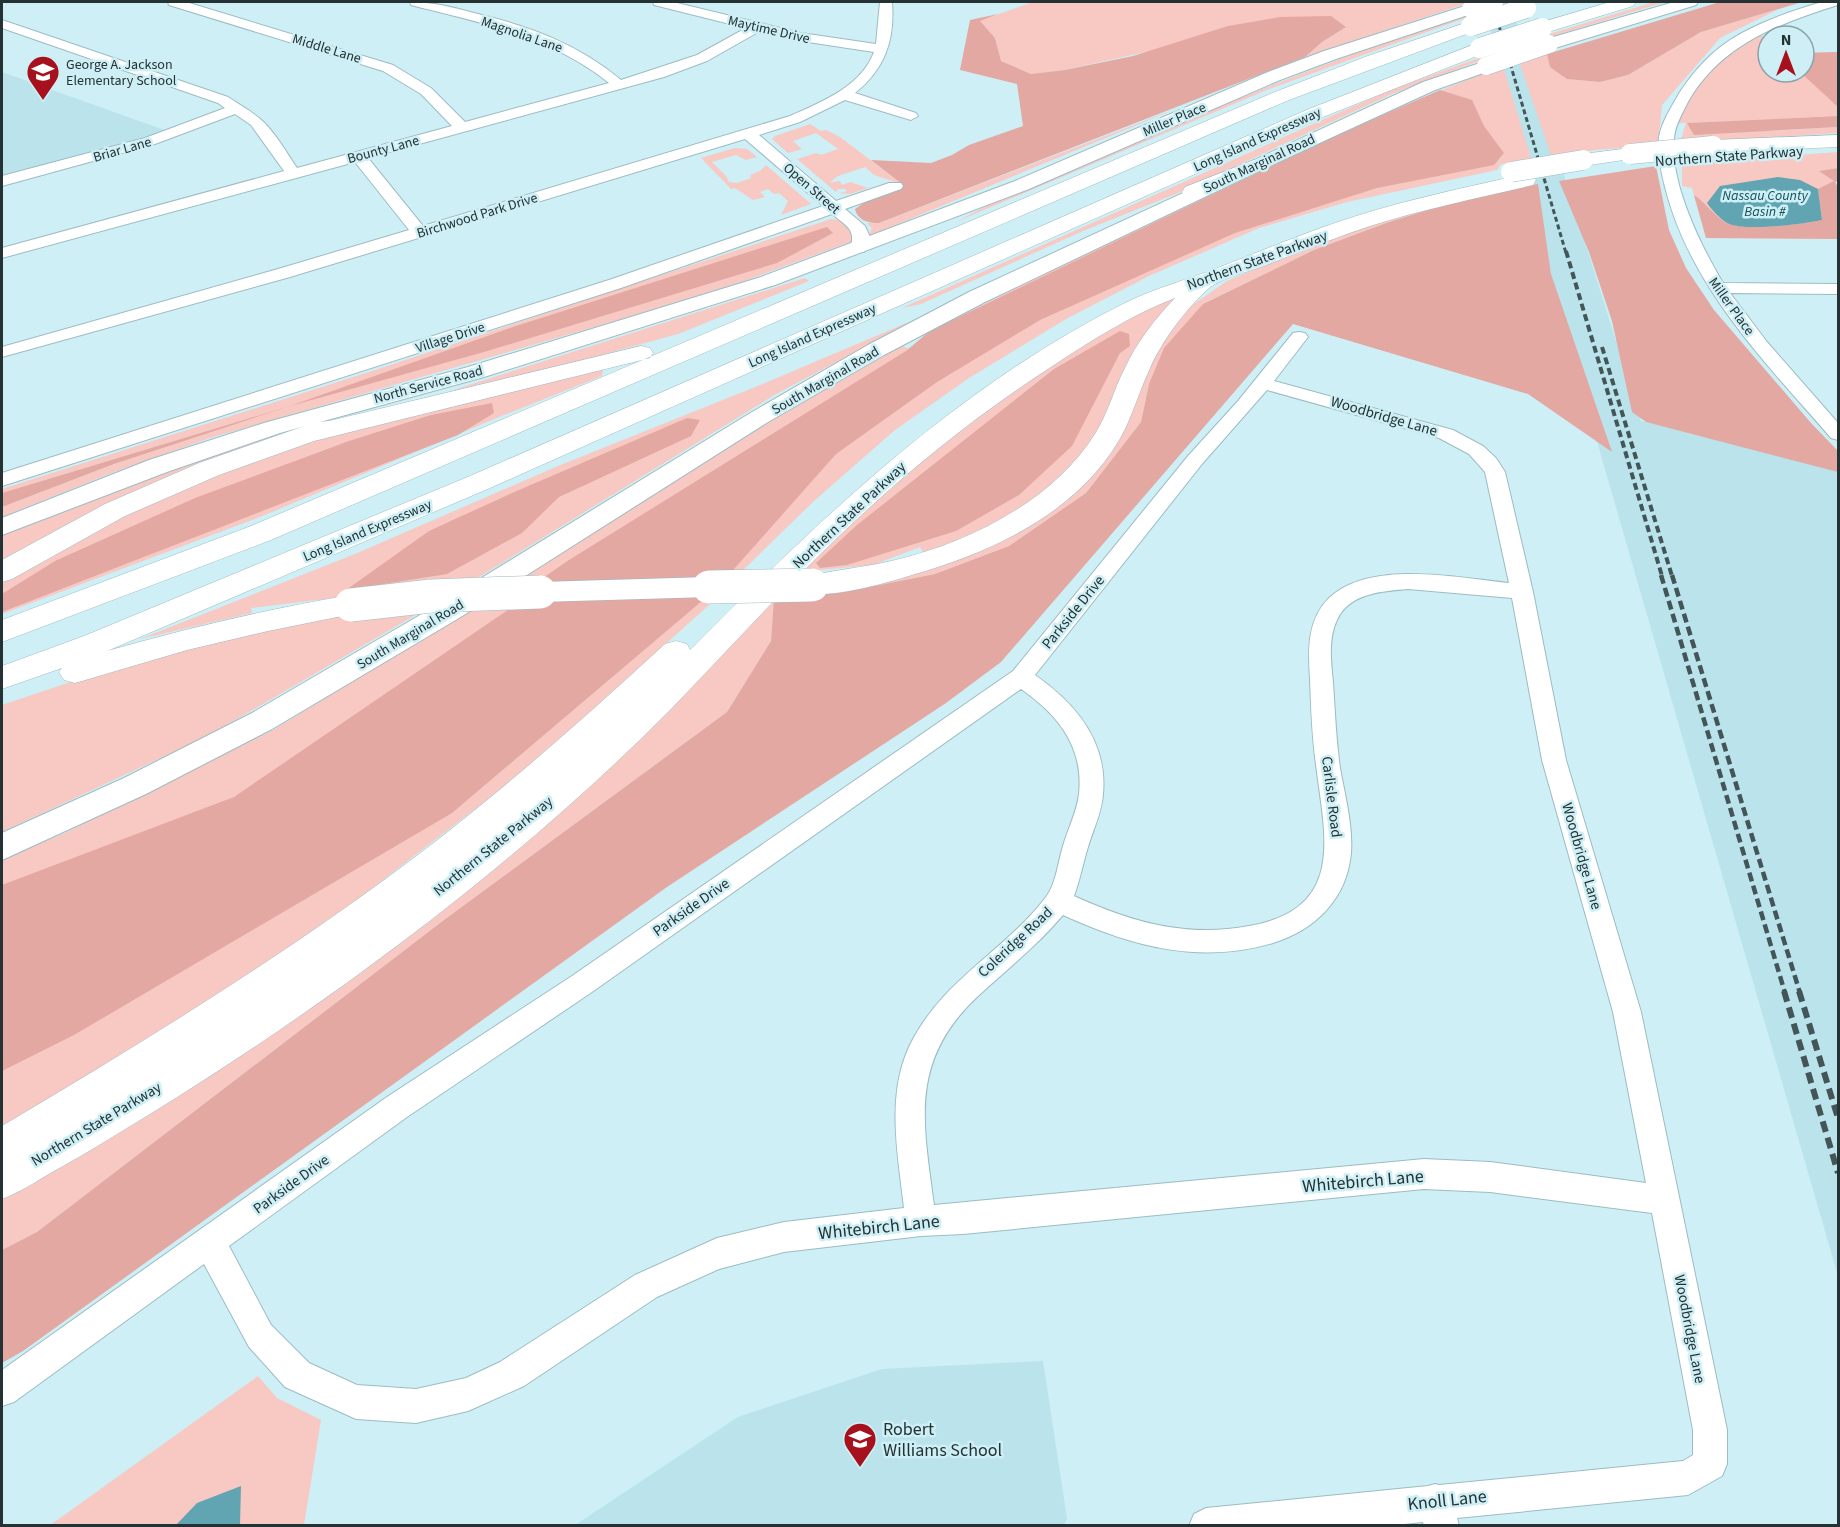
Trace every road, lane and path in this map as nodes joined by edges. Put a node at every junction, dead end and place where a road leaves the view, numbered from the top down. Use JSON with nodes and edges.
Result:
{"nodes":[{"id":1,"x":174,"y":2,"type":"edge"},
{"id":2,"x":416,"y":2,"type":"edge"},
{"id":3,"x":658,"y":2,"type":"edge"},
{"id":4,"x":886,"y":2,"type":"edge"},
{"id":5,"x":1494,"y":2,"type":"edge"},
{"id":6,"x":1627,"y":2,"type":"edge"},
{"id":7,"x":1690,"y":2,"type":"edge"},
{"id":8,"x":1833,"y":2,"type":"edge"},
{"id":9,"x":1839,"y":4,"type":"edge"},
{"id":10,"x":1532,"y":6,"type":"dead end"},
{"id":11,"x":1471,"y":17,"type":"junction"},
{"id":12,"x":2,"y":24,"type":"edge"},
{"id":13,"x":757,"y":27,"type":"junction"},
{"id":14,"x":1545,"y":36,"type":"junction"},
{"id":15,"x":882,"y":49,"type":"junction"},
{"id":16,"x":1483,"y":57,"type":"junction"},
{"id":17,"x":619,"y":85,"type":"junction"},
{"id":18,"x":845,"y":95,"type":"junction"},
{"id":19,"x":239,"y":108,"type":"junction"},
{"id":20,"x":911,"y":116,"type":"dead end"},
{"id":21,"x":462,"y":128,"type":"junction"},
{"id":22,"x":749,"y":134,"type":"junction"},
{"id":23,"x":1839,"y":141,"type":"edge"},
{"id":24,"x":1839,"y":149,"type":"edge"},
{"id":25,"x":1714,"y":150,"type":"junction"},
{"id":26,"x":358,"y":156,"type":"junction"},
{"id":27,"x":1254,"y":166,"type":"junction"},
{"id":28,"x":294,"y":174,"type":"junction"},
{"id":29,"x":1518,"y":176,"type":"junction"},
{"id":30,"x":2,"y":181,"type":"edge"},
{"id":31,"x":895,"y":186,"type":"dead end"},
{"id":32,"x":837,"y":208,"type":"junction"},
{"id":33,"x":419,"y":232,"type":"junction"},
{"id":34,"x":858,"y":249,"type":"junction"},
{"id":35,"x":2,"y":253,"type":"edge"},
{"id":36,"x":870,"y":273,"type":"junction"},
{"id":37,"x":1203,"y":281,"type":"junction"},
{"id":38,"x":1718,"y":288,"type":"junction"},
{"id":39,"x":1839,"y":289,"type":"edge"},
{"id":40,"x":1299,"y":337,"type":"dead end"},
{"id":41,"x":2,"y":352,"type":"edge"},
{"id":42,"x":476,"y":372,"type":"junction"},
{"id":43,"x":1262,"y":382,"type":"junction"},
{"id":44,"x":1839,"y":434,"type":"edge"},
{"id":45,"x":305,"y":435,"type":"junction"},
{"id":46,"x":2,"y":480,"type":"edge"},
{"id":47,"x":480,"y":482,"type":"junction"},
{"id":48,"x":2,"y":527,"type":"edge"},
{"id":49,"x":2,"y":572,"type":"edge"},
{"id":50,"x":1522,"y":592,"type":"junction"},
{"id":51,"x":2,"y":631,"type":"edge"},
{"id":52,"x":1021,"y":677,"type":"junction"},
{"id":53,"x":2,"y":678,"type":"edge"},
{"id":54,"x":2,"y":696,"type":"edge"},
{"id":55,"x":2,"y":847,"type":"edge"},
{"id":56,"x":1058,"y":901,"type":"junction"},
{"id":57,"x":2,"y":1148,"type":"edge"},
{"id":58,"x":2,"y":1179,"type":"edge"},
{"id":59,"x":1664,"y":1200,"type":"junction"},
{"id":60,"x":921,"y":1221,"type":"junction"},
{"id":61,"x":210,"y":1243,"type":"junction"},
{"id":62,"x":2,"y":1390,"type":"edge"},
{"id":63,"x":1688,"y":1478,"type":"joint"},
{"id":64,"x":1439,"y":1513,"type":"edge"},
{"id":65,"x":1206,"y":1526,"type":"edge"}],
"edges":[{"from":1,"to":21,"type":"street","name":"Middle Lane"},
{"from":2,"to":17,"type":"street","name":"Magnolia Lane"},
{"from":3,"to":13,"type":"street","name":"Maytime Drive"},
{"from":4,"to":15,"type":"street","name":"Birchwood Park Drive"},
{"from":5,"to":11,"type":"main road","name":"Miller Place","bridge":true},
{"from":6,"to":14,"type":"highway","name":"Long Island Expressway"},
{"from":7,"to":14,"type":"main road"},
{"from":8,"to":9,"type":"street"},
{"from":8,"to":38,"type":"street","name":"Miller Place"},
{"from":10,"to":11,"type":"highway","name":"Long Island Expressway","bridge":true},
{"from":11,"to":34,"type":"main road","name":"Miller Place"},
{"from":11,"to":36,"type":"highway","name":"Long Island Expressway"},
{"from":12,"to":19,"type":"street"},
{"from":13,"to":15,"type":"street","name":"Maytime Drive"},
{"from":13,"to":17,"type":"street","name":"Bounty Lane"},
{"from":14,"to":16,"type":"highway","name":"Long Island Expressway","bridge":true},
{"from":15,"to":18,"type":"street","name":"Birchwood Park Drive"},
{"from":16,"to":27,"type":"main road","name":"South Marginal Road"},
{"from":16,"to":47,"type":"highway","name":"Long Island Expressway"},
{"from":17,"to":21,"type":"street","name":"Bounty Lane"},
{"from":18,"to":20,"type":"street"},
{"from":18,"to":22,"type":"street","name":"Birchwood Park Drive"},
{"from":19,"to":28,"type":"street"},
{"from":19,"to":30,"type":"street","name":"Briar Lane"},
{"from":21,"to":26,"type":"street","name":"Bounty Lane"},
{"from":22,"to":32,"type":"street","name":"Open Street"},
{"from":22,"to":33,"type":"street","name":"Birchwood Park Drive"},
{"from":23,"to":25,"type":"highway","name":"Northern State Parkway"},
{"from":24,"to":25,"type":"highway","name":"Northern State Parkway"},
{"from":25,"to":29,"type":"highway","name":"Northern State Parkway"},
{"from":26,"to":28,"type":"street","name":"Bounty Lane"},
{"from":26,"to":33,"type":"street"},
{"from":27,"to":47,"type":"highway"},
{"from":27,"to":55,"type":"main road","name":"South Marginal Road"},
{"from":28,"to":35,"type":"street","name":"Bounty Lane"},
{"from":29,"to":37,"type":"highway","name":"Northern State Parkway"},
{"from":29,"to":57,"type":"highway","name":"Northern State Parkway"},
{"from":31,"to":32,"type":"street","name":"Village Drive"},
{"from":32,"to":34,"type":"street","name":"Open Street"},
{"from":32,"to":46,"type":"street","name":"Village Drive"},
{"from":33,"to":41,"type":"street","name":"Birchwood Park Drive"},
{"from":34,"to":42,"type":"main road","name":"North Service Road"},
{"from":36,"to":45,"type":"highway"},
{"from":36,"to":51,"type":"highway","name":"Long Island Expressway"},
{"from":37,"to":54,"type":"highway","bridge":true},
{"from":37,"to":58,"type":"highway","name":"Northern State Parkway"},
{"from":38,"to":39,"type":"street"},
{"from":38,"to":44,"type":"street","name":"Miller Place"},
{"from":40,"to":43,"type":"street","name":"Parkside Drive"},
{"from":42,"to":45,"type":"highway"},
{"from":42,"to":48,"type":"main road","name":"North Service Road"},
{"from":43,"to":50,"type":"street","name":"Woodbridge Lane"},
{"from":43,"to":52,"type":"street","name":"Parkside Drive"},
{"from":45,"to":49,"type":"highway"},
{"from":47,"to":53,"type":"highway","name":"Long Island Expressway"},
{"from":50,"to":56,"type":"street","name":"Carlisle Road"},
{"from":50,"to":59,"type":"street","name":"Woodbridge Lane"},
{"from":52,"to":56,"type":"street","name":"Coleridge Road"},
{"from":52,"to":61,"type":"street","name":"Parkside Drive"},
{"from":56,"to":60,"type":"street","name":"Coleridge Road"},
{"from":59,"to":60,"type":"street","name":"Whitebirch Lane"},
{"from":59,"to":63,"type":"street","name":"Woodbridge Lane"},
{"from":60,"to":61,"type":"street","name":"Whitebirch Lane"},
{"from":61,"to":62,"type":"street","name":"Parkside Drive"},
{"from":63,"to":64,"type":"street","name":"Knoll Lane"},
{"from":64,"to":65,"type":"street","name":"Knoll Lane"}]}
